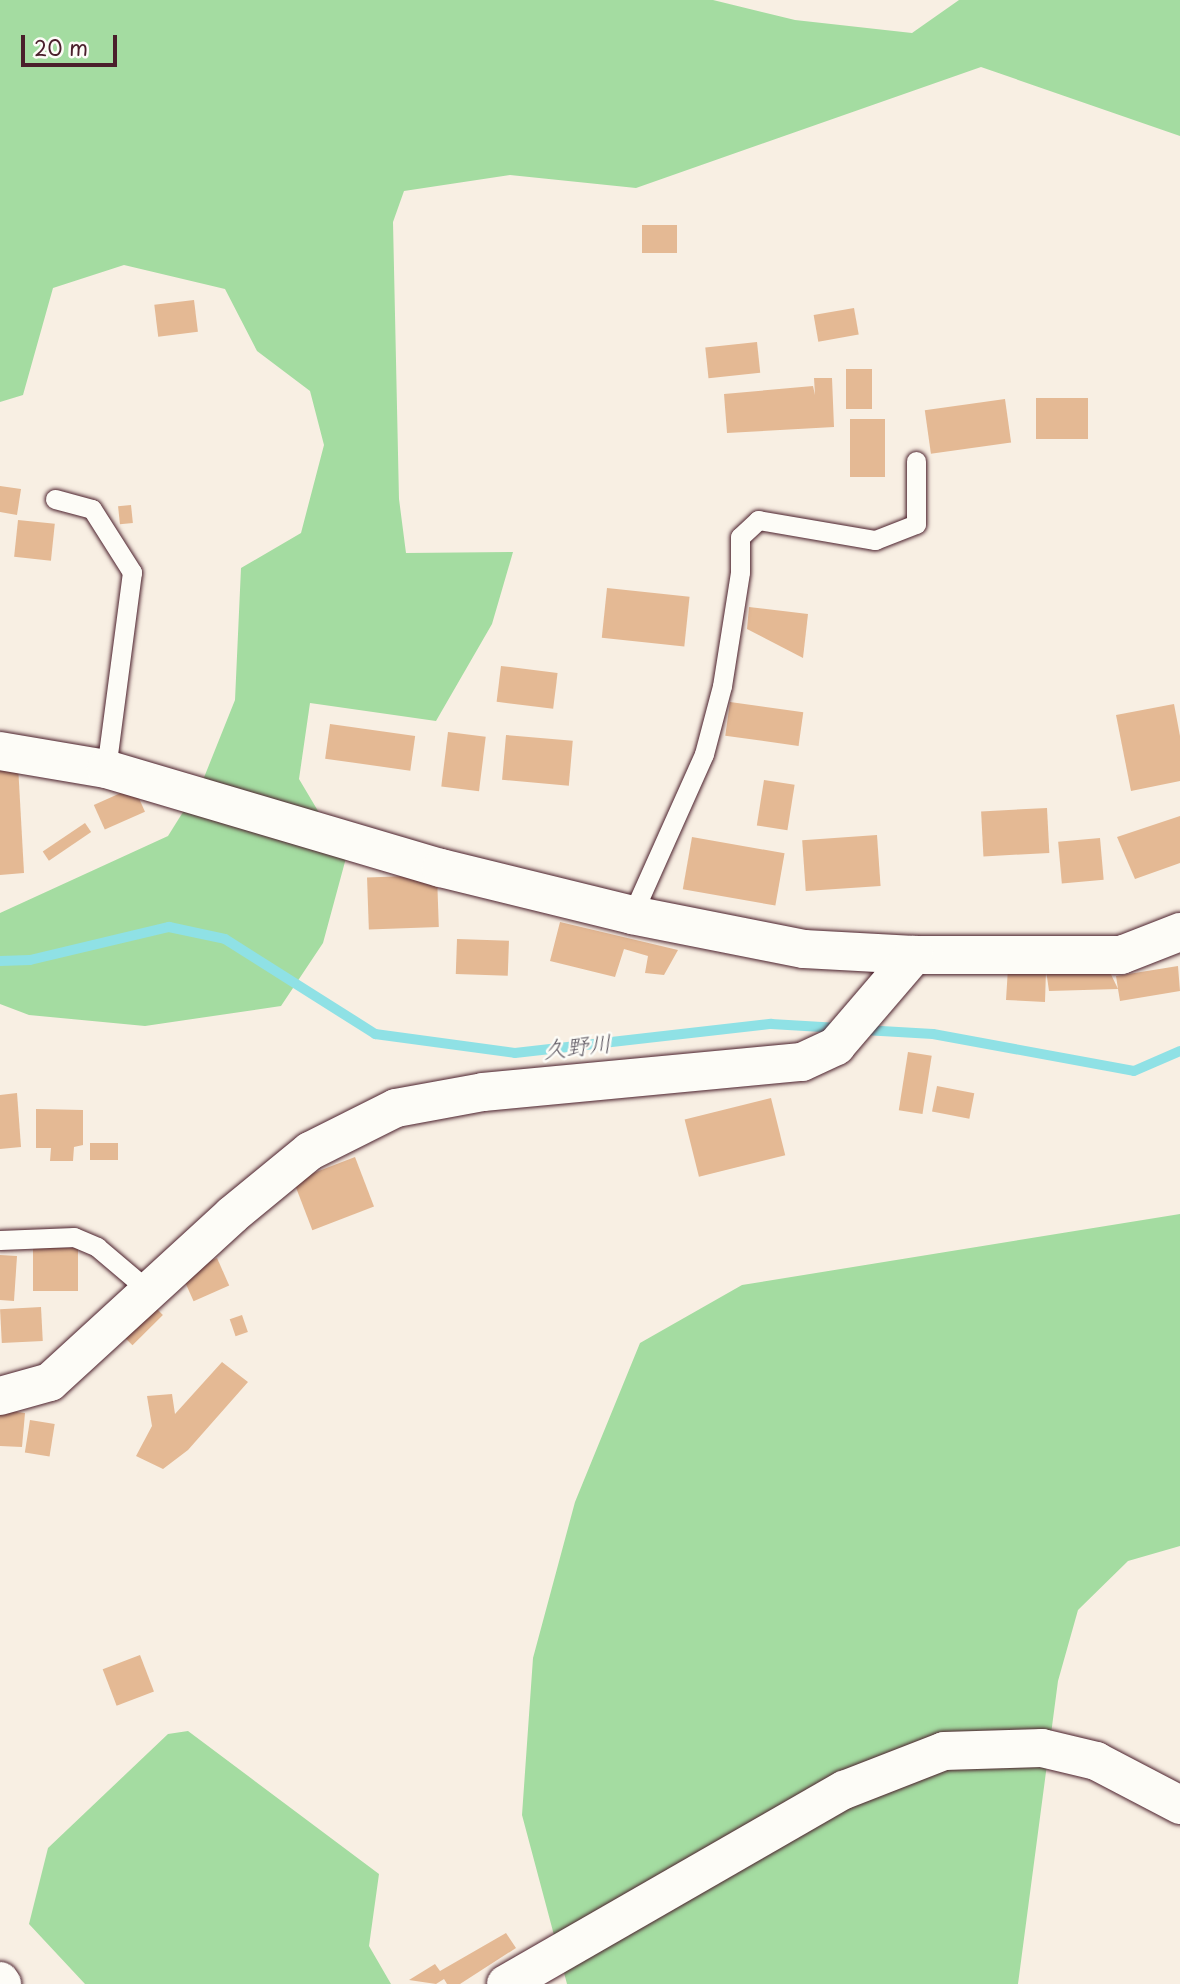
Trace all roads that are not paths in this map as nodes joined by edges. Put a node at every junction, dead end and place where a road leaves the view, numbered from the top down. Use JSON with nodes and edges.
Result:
{"nodes":[{"id":1,"x":916,"y":461,"type":"dead end"},
{"id":2,"x":55,"y":499,"type":"dead end"},
{"id":3,"x":0,"y":751,"type":"edge"},
{"id":4,"x":106,"y":769,"type":"junction"},
{"id":5,"x":632,"y":915,"type":"junction"},
{"id":6,"x":1180,"y":932,"type":"edge"},
{"id":7,"x":914,"y":955,"type":"junction"},
{"id":8,"x":0,"y":1240,"type":"edge"},
{"id":9,"x":149,"y":1291,"type":"junction"},
{"id":10,"x":0,"y":1396,"type":"edge"},
{"id":11,"x":1180,"y":1805,"type":"edge"},
{"id":12,"x":506,"y":1984,"type":"edge"}],
"edges":[{"from":1,"to":5,"type":"lane"},
{"from":2,"to":4,"type":"lane"},
{"from":3,"to":4,"type":"street"},
{"from":4,"to":5,"type":"street"},
{"from":5,"to":7,"type":"street"},
{"from":6,"to":7,"type":"street"},
{"from":7,"to":9,"type":"street"},
{"from":8,"to":9,"type":"lane"},
{"from":9,"to":10,"type":"street"},
{"from":11,"to":12,"type":"street"}]}
